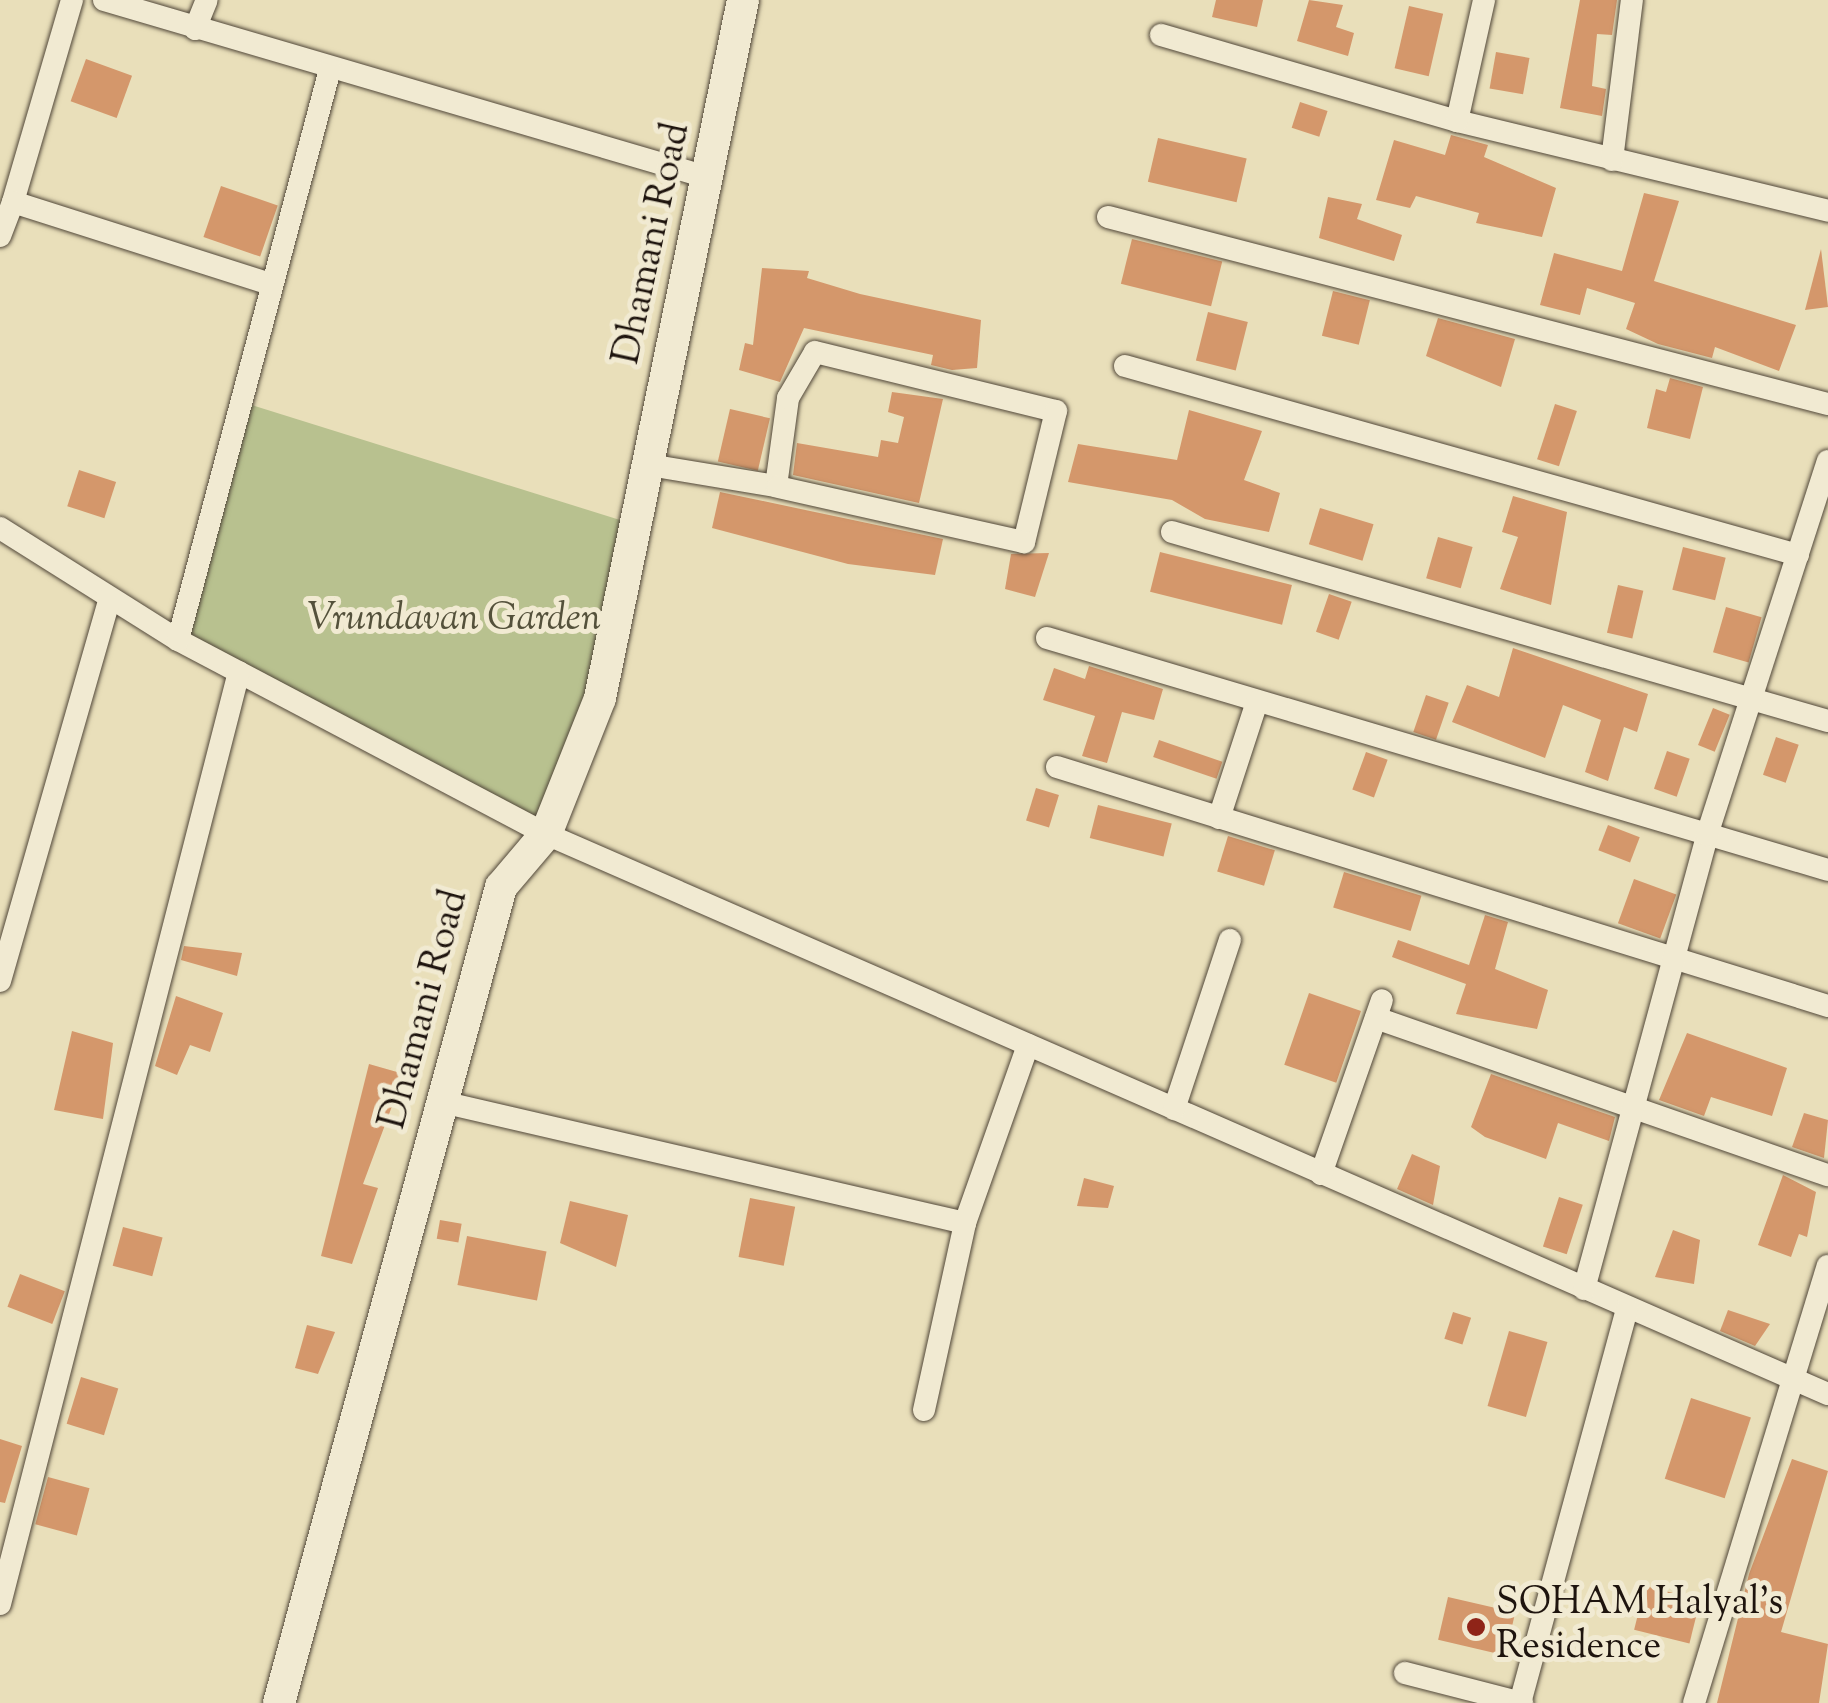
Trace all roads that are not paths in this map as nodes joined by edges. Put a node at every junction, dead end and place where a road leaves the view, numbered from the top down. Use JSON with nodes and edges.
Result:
{"nodes":[{"id":1,"x":72,"y":0,"type":"edge"},
{"id":2,"x":104,"y":0,"type":"edge"},
{"id":3,"x":207,"y":0,"type":"edge"},
{"id":4,"x":743,"y":0,"type":"edge"},
{"id":5,"x":1484,"y":0,"type":"edge"},
{"id":6,"x":1632,"y":0,"type":"edge"},
{"id":7,"x":195,"y":29,"type":"junction"},
{"id":8,"x":1161,"y":34,"type":"dead end"},
{"id":9,"x":330,"y":69,"type":"junction"},
{"id":10,"x":1457,"y":121,"type":"junction"},
{"id":11,"x":1612,"y":160,"type":"junction"},
{"id":12,"x":710,"y":178,"type":"junction"},
{"id":13,"x":13,"y":202,"type":"junction"},
{"id":14,"x":1828,"y":211,"type":"edge"},
{"id":15,"x":1108,"y":218,"type":"dead end"},
{"id":16,"x":0,"y":236,"type":"edge"},
{"id":17,"x":270,"y":284,"type":"junction"},
{"id":18,"x":1125,"y":366,"type":"dead end"},
{"id":19,"x":1828,"y":404,"type":"edge"},
{"id":20,"x":1828,"y":461,"type":"edge"},
{"id":21,"x":649,"y":465,"type":"junction"},
{"id":22,"x":778,"y":487,"type":"dead end"},
{"id":23,"x":1819,"y":523,"type":"edge"},
{"id":24,"x":0,"y":528,"type":"edge"},
{"id":25,"x":1172,"y":532,"type":"dead end"},
{"id":26,"x":1798,"y":554,"type":"junction"},
{"id":27,"x":110,"y":598,"type":"junction"},
{"id":28,"x":1047,"y":638,"type":"dead end"},
{"id":29,"x":178,"y":640,"type":"junction"},
{"id":30,"x":238,"y":672,"type":"junction"},
{"id":31,"x":1758,"y":699,"type":"junction"},
{"id":32,"x":1256,"y":702,"type":"junction"},
{"id":33,"x":1828,"y":721,"type":"edge"},
{"id":34,"x":1057,"y":767,"type":"dead end"},
{"id":35,"x":1219,"y":818,"type":"junction"},
{"id":36,"x":546,"y":834,"type":"junction"},
{"id":37,"x":1707,"y":835,"type":"junction"},
{"id":38,"x":1828,"y":870,"type":"edge"},
{"id":39,"x":1230,"y":940,"type":"dead end"},
{"id":40,"x":1672,"y":960,"type":"junction"},
{"id":41,"x":0,"y":981,"type":"edge"},
{"id":42,"x":1828,"y":1006,"type":"edge"},
{"id":43,"x":1028,"y":1045,"type":"junction"},
{"id":44,"x":1630,"y":1100,"type":"junction"},
{"id":45,"x":442,"y":1102,"type":"junction"},
{"id":46,"x":1174,"y":1109,"type":"junction"},
{"id":47,"x":1321,"y":1174,"type":"junction"},
{"id":48,"x":1828,"y":1175,"type":"edge"},
{"id":49,"x":965,"y":1223,"type":"junction"},
{"id":50,"x":1828,"y":1266,"type":"edge"},
{"id":51,"x":1584,"y":1289,"type":"junction"},
{"id":52,"x":1626,"y":1308,"type":"junction"},
{"id":53,"x":1794,"y":1378,"type":"junction"},
{"id":54,"x":1828,"y":1394,"type":"edge"},
{"id":55,"x":924,"y":1410,"type":"dead end"},
{"id":56,"x":0,"y":1604,"type":"edge"},
{"id":57,"x":1405,"y":1673,"type":"dead end"},
{"id":58,"x":280,"y":1703,"type":"edge"},
{"id":59,"x":1521,"y":1703,"type":"edge"},
{"id":60,"x":1694,"y":1703,"type":"edge"}],
"edges":[{"from":1,"to":13,"type":"street"},
{"from":2,"to":7,"type":"street"},
{"from":3,"to":7,"type":"street"},
{"from":4,"to":12,"type":"main road","name":"Dhamani Road"},
{"from":5,"to":10,"type":"street"},
{"from":6,"to":11,"type":"street"},
{"from":7,"to":9,"type":"street"},
{"from":8,"to":10,"type":"street"},
{"from":9,"to":12,"type":"street"},
{"from":9,"to":17,"type":"street"},
{"from":10,"to":11,"type":"street"},
{"from":11,"to":14,"type":"street"},
{"from":12,"to":21,"type":"main road","name":"Dhamani Road"},
{"from":13,"to":16,"type":"street"},
{"from":13,"to":17,"type":"street"},
{"from":15,"to":19,"type":"street"},
{"from":17,"to":29,"type":"street"},
{"from":18,"to":26,"type":"street"},
{"from":20,"to":23,"type":"street"},
{"from":21,"to":22,"type":"street"},
{"from":21,"to":36,"type":"main road","name":"Dhamani Road"},
{"from":23,"to":26,"type":"street"},
{"from":24,"to":27,"type":"street"},
{"from":25,"to":31,"type":"street"},
{"from":26,"to":31,"type":"street"},
{"from":27,"to":29,"type":"street"},
{"from":27,"to":41,"type":"street"},
{"from":28,"to":32,"type":"street"},
{"from":29,"to":30,"type":"street"},
{"from":30,"to":36,"type":"street"},
{"from":30,"to":56,"type":"street"},
{"from":31,"to":33,"type":"street"},
{"from":31,"to":37,"type":"street"},
{"from":32,"to":35,"type":"street"},
{"from":32,"to":37,"type":"street"},
{"from":34,"to":35,"type":"street"},
{"from":35,"to":40,"type":"street"},
{"from":36,"to":43,"type":"street"},
{"from":36,"to":45,"type":"main road","name":"Dhamani Road"},
{"from":37,"to":38,"type":"street"},
{"from":37,"to":40,"type":"street"},
{"from":39,"to":46,"type":"street"},
{"from":40,"to":42,"type":"street"},
{"from":40,"to":44,"type":"street"},
{"from":43,"to":46,"type":"street"},
{"from":43,"to":49,"type":"street"},
{"from":44,"to":47,"type":"street"},
{"from":44,"to":48,"type":"street"},
{"from":44,"to":51,"type":"street"},
{"from":45,"to":49,"type":"street"},
{"from":45,"to":58,"type":"main road","name":"Dhamani Road"},
{"from":46,"to":47,"type":"street"},
{"from":47,"to":51,"type":"street"},
{"from":49,"to":55,"type":"street"},
{"from":50,"to":53,"type":"street"},
{"from":51,"to":52,"type":"street"},
{"from":52,"to":53,"type":"street"},
{"from":52,"to":59,"type":"street"},
{"from":53,"to":54,"type":"street"},
{"from":53,"to":60,"type":"street"},
{"from":57,"to":59,"type":"street"}]}
